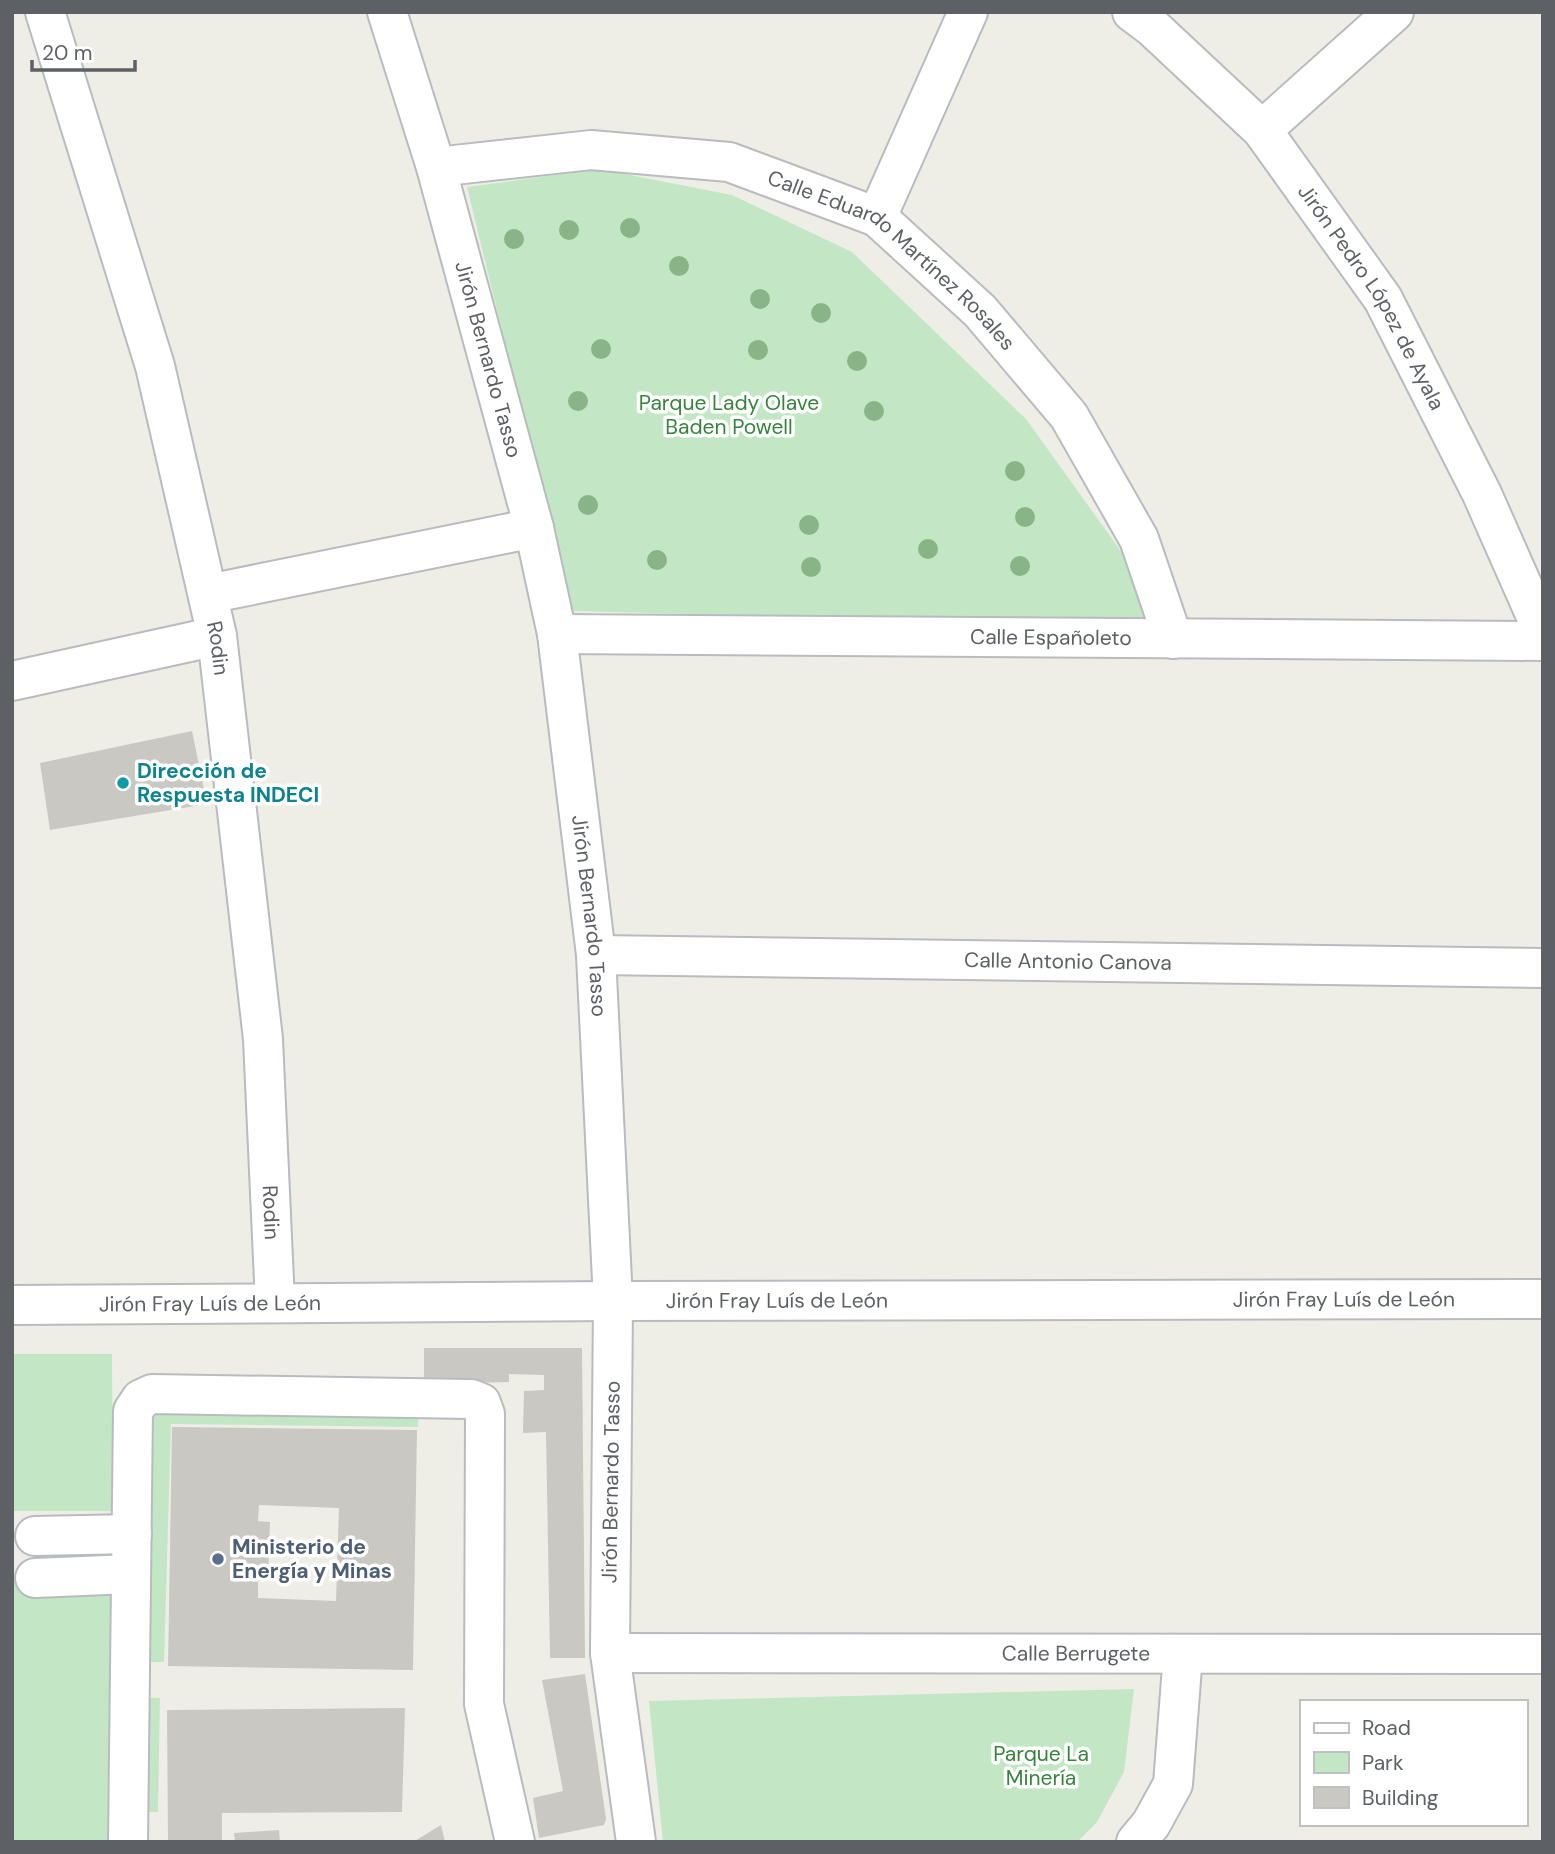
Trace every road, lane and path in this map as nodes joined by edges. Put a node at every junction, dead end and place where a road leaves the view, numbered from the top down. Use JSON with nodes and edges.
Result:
{"nodes":[{"id":1,"x":45,"y":12,"type":"edge"},
{"id":2,"x":387,"y":12,"type":"edge"},
{"id":3,"x":968,"y":12,"type":"edge"},
{"id":4,"x":1132,"y":12,"type":"edge"},
{"id":5,"x":1394,"y":12,"type":"edge"},
{"id":6,"x":1262,"y":130,"type":"junction"},
{"id":7,"x":436,"y":167,"type":"junction"},
{"id":8,"x":877,"y":217,"type":"junction"},
{"id":9,"x":534,"y":528,"type":"junction"},
{"id":10,"x":208,"y":594,"type":"junction"},
{"id":11,"x":1543,"y":632,"type":"edge"},
{"id":12,"x":557,"y":634,"type":"junction"},
{"id":13,"x":217,"y":636,"type":"junction"},
{"id":14,"x":1172,"y":639,"type":"junction"},
{"id":15,"x":1543,"y":641,"type":"edge"},
{"id":16,"x":12,"y":681,"type":"edge"},
{"id":17,"x":596,"y":956,"type":"junction"},
{"id":18,"x":1543,"y":968,"type":"edge"},
{"id":19,"x":1543,"y":1299,"type":"edge"},
{"id":20,"x":613,"y":1301,"type":"junction"},
{"id":21,"x":275,"y":1303,"type":"junction"},
{"id":22,"x":12,"y":1306,"type":"edge"},
{"id":23,"x":132,"y":1534,"type":"junction"},
{"id":24,"x":35,"y":1536,"type":"dead end"},
{"id":25,"x":131,"y":1574,"type":"junction"},
{"id":26,"x":35,"y":1578,"type":"dead end"},
{"id":27,"x":610,"y":1653,"type":"junction"},
{"id":28,"x":1183,"y":1654,"type":"junction"},
{"id":29,"x":1543,"y":1654,"type":"edge"},
{"id":30,"x":128,"y":1842,"type":"edge"},
{"id":31,"x":515,"y":1842,"type":"edge"},
{"id":32,"x":636,"y":1842,"type":"edge"},
{"id":33,"x":1136,"y":1842,"type":"edge"}],
"edges":[{"from":1,"to":10,"type":"street","name":"Rodin"},
{"from":2,"to":7,"type":"street","name":"Jirón Bernardo Tasso"},
{"from":3,"to":8,"type":"street"},
{"from":4,"to":6,"type":"street","name":"Jirón Pedro López de Ayala"},
{"from":5,"to":6,"type":"street"},
{"from":6,"to":11,"type":"street","name":"Jirón Pedro López de Ayala"},
{"from":7,"to":8,"type":"street","name":"Calle Eduardo Martínez Rosales"},
{"from":7,"to":9,"type":"street","name":"Jirón Bernardo Tasso"},
{"from":8,"to":14,"type":"street","name":"Calle Eduardo Martínez Rosales"},
{"from":9,"to":10,"type":"street"},
{"from":9,"to":12,"type":"street","name":"Jirón Bernardo Tasso"},
{"from":10,"to":13,"type":"street","name":"Rodin"},
{"from":12,"to":14,"type":"street","name":"Calle Españoleto"},
{"from":12,"to":17,"type":"street","name":"Jirón Bernardo Tasso"},
{"from":13,"to":16,"type":"street"},
{"from":13,"to":21,"type":"street","name":"Rodin"},
{"from":14,"to":15,"type":"street","name":"Calle Españoleto"},
{"from":17,"to":18,"type":"street","name":"Calle Antonio Canova"},
{"from":17,"to":20,"type":"street","name":"Jirón Bernardo Tasso"},
{"from":19,"to":20,"type":"street","name":"Jirón Fray Luís de León"},
{"from":20,"to":21,"type":"street","name":"Jirón Fray Luís de León"},
{"from":20,"to":27,"type":"street","name":"Jirón Bernardo Tasso"},
{"from":21,"to":22,"type":"street","name":"Jirón Fray Luís de León"},
{"from":23,"to":24,"type":"street"},
{"from":23,"to":25,"type":"street"},
{"from":23,"to":31,"type":"street"},
{"from":25,"to":26,"type":"street"},
{"from":25,"to":30,"type":"street"},
{"from":27,"to":28,"type":"street","name":"Calle Berrugete"},
{"from":27,"to":32,"type":"street","name":"Jirón Bernardo Tasso"},
{"from":28,"to":29,"type":"street","name":"Calle Berrugete"},
{"from":28,"to":33,"type":"street"}]}
